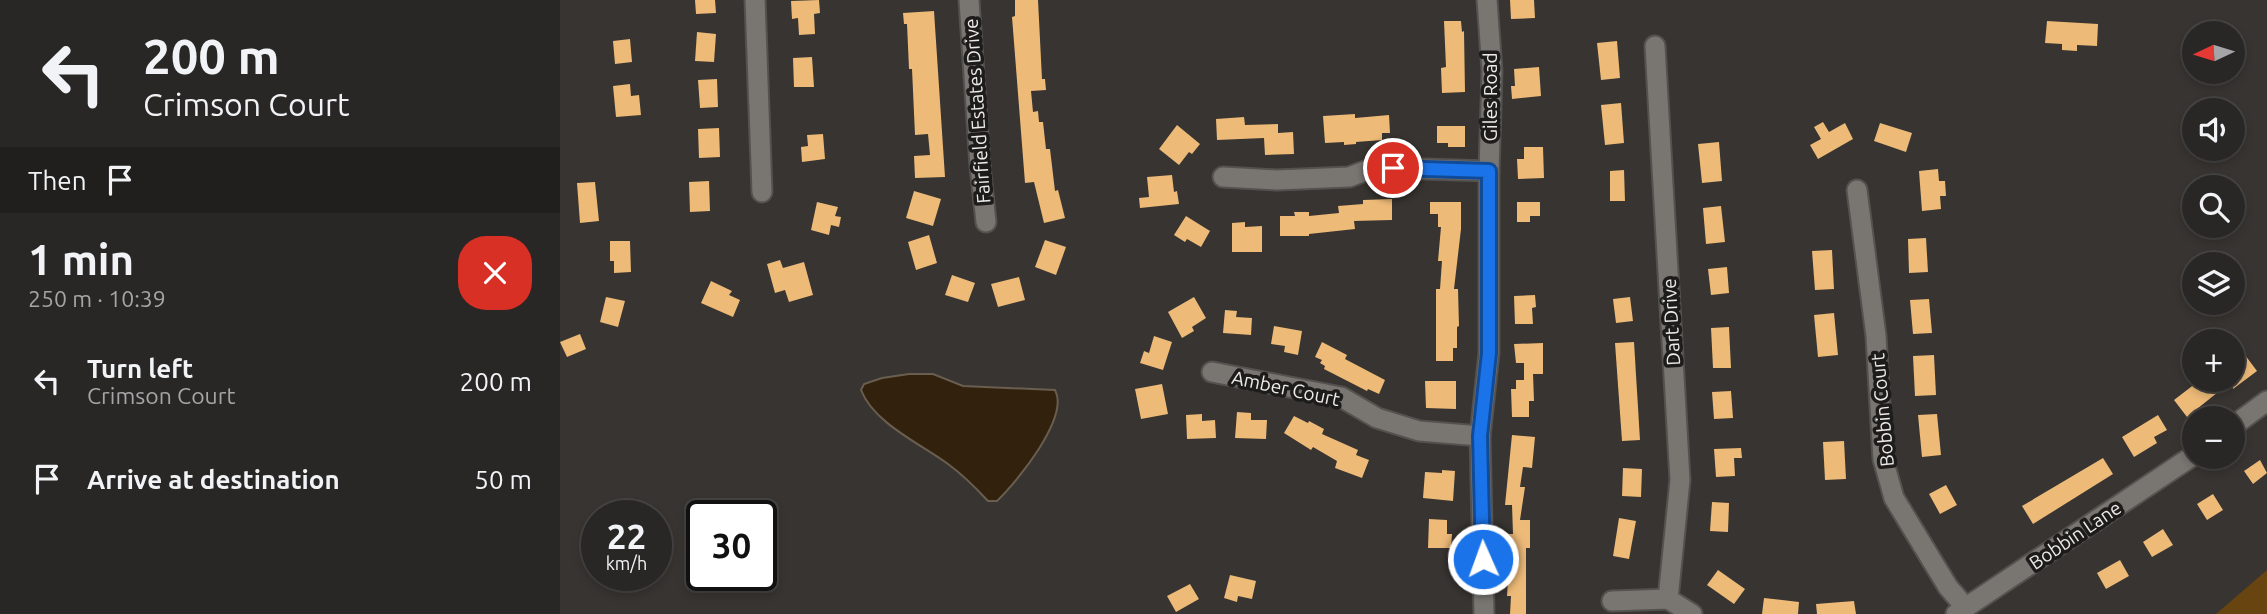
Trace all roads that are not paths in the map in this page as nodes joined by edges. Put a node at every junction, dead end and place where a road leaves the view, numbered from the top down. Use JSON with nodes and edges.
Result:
{"nodes":[{"id":1,"x":754,"y":0,"type":"edge"},
{"id":2,"x":969,"y":0,"type":"edge"},
{"id":3,"x":1487,"y":0,"type":"edge"},
{"id":4,"x":1655,"y":46,"type":"dead end"},
{"id":5,"x":1489,"y":171,"type":"junction"},
{"id":6,"x":1223,"y":177,"type":"dead end"},
{"id":7,"x":1857,"y":190,"type":"dead end"},
{"id":8,"x":762,"y":192,"type":"dead end"},
{"id":9,"x":986,"y":222,"type":"dead end"},
{"id":10,"x":1212,"y":372,"type":"dead end"},
{"id":11,"x":2267,"y":401,"type":"edge"},
{"id":12,"x":2245,"y":417,"type":"edge"},
{"id":13,"x":1480,"y":436,"type":"junction"},
{"id":14,"x":2182,"y":462,"type":"edge"},
{"id":15,"x":1668,"y":599,"type":"junction"},
{"id":16,"x":1612,"y":601,"type":"dead end"},
{"id":17,"x":1960,"y":611,"type":"edge"},
{"id":18,"x":1484,"y":614,"type":"edge"},
{"id":19,"x":1692,"y":614,"type":"edge"}],
"edges":[{"from":1,"to":8,"type":"street"},
{"from":2,"to":9,"type":"street","name":"Fairfield Estates Drive"},
{"from":3,"to":5,"type":"street","name":"Giles Road"},
{"from":4,"to":15,"type":"street","name":"Dart Drive"},
{"from":5,"to":6,"type":"street"},
{"from":5,"to":13,"type":"street","name":"Giles Road"},
{"from":7,"to":17,"type":"street","name":"Bobbin Court"},
{"from":10,"to":13,"type":"street","name":"Amber Court"},
{"from":11,"to":12,"type":"street"},
{"from":13,"to":18,"type":"street","name":"Giles Road"},
{"from":14,"to":17,"type":"street","name":"Bobbin Lane"},
{"from":15,"to":16,"type":"street"},
{"from":15,"to":19,"type":"street"}]}
